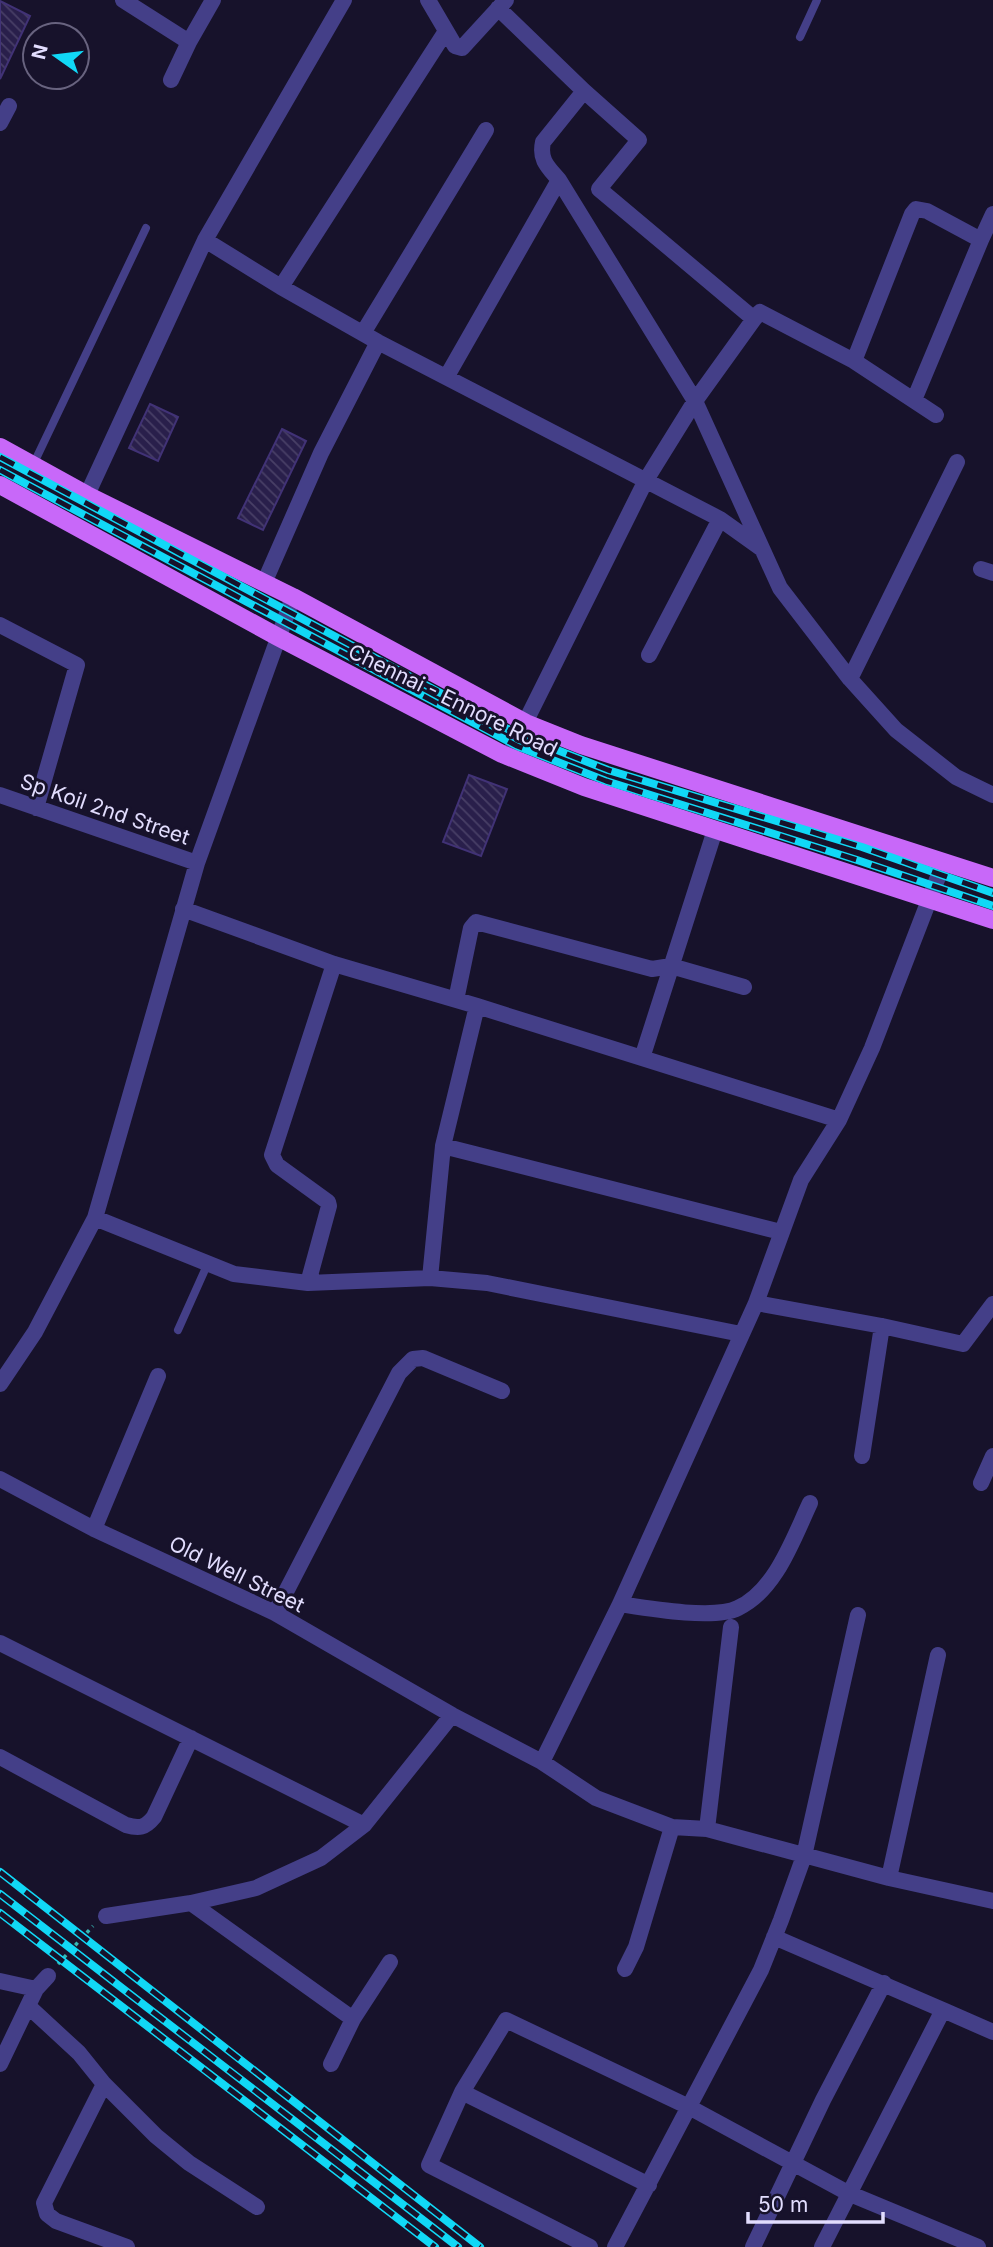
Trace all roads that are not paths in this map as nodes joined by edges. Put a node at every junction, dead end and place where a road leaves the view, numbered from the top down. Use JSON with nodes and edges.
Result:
{"nodes":[{"id":1,"x":123,"y":0,"type":"edge"},
{"id":2,"x":213,"y":0,"type":"edge"},
{"id":3,"x":344,"y":0,"type":"edge"},
{"id":4,"x":428,"y":0,"type":"edge"},
{"id":5,"x":817,"y":0,"type":"edge"},
{"id":6,"x":502,"y":4,"type":"edge"},
{"id":7,"x":446,"y":31,"type":"junction"},
{"id":8,"x":800,"y":37,"type":"dead end"},
{"id":9,"x":189,"y":42,"type":"junction"},
{"id":10,"x":171,"y":80,"type":"dead end"},
{"id":11,"x":584,"y":91,"type":"junction"},
{"id":12,"x":9,"y":106,"type":"dead end"},
{"id":13,"x":0,"y":123,"type":"edge"},
{"id":14,"x":486,"y":130,"type":"dead end"},
{"id":15,"x":559,"y":180,"type":"junction"},
{"id":16,"x":993,"y":214,"type":"edge"},
{"id":17,"x":146,"y":228,"type":"dead end"},
{"id":18,"x":205,"y":240,"type":"junction"},
{"id":19,"x":981,"y":240,"type":"junction"},
{"id":20,"x":281,"y":287,"type":"junction"},
{"id":21,"x":754,"y":319,"type":"junction"},
{"id":22,"x":362,"y":333,"type":"junction"},
{"id":23,"x":378,"y":342,"type":"junction"},
{"id":24,"x":854,"y":361,"type":"junction"},
{"id":25,"x":446,"y":376,"type":"junction"},
{"id":26,"x":914,"y":400,"type":"junction"},
{"id":27,"x":695,"y":401,"type":"junction"},
{"id":28,"x":936,"y":415,"type":"dead end"},
{"id":29,"x":0,"y":447,"type":"edge"},
{"id":30,"x":957,"y":462,"type":"dead end"},
{"id":31,"x":33,"y":465,"type":"junction"},
{"id":32,"x":646,"y":480,"type":"junction"},
{"id":33,"x":0,"y":485,"type":"edge"},
{"id":34,"x":87,"y":495,"type":"junction"},
{"id":35,"x":720,"y":519,"type":"junction"},
{"id":36,"x":764,"y":551,"type":"junction"},
{"id":37,"x":264,"y":583,"type":"junction"},
{"id":38,"x":293,"y":597,"type":"junction"},
{"id":39,"x":0,"y":625,"type":"edge"},
{"id":40,"x":278,"y":637,"type":"junction"},
{"id":41,"x":649,"y":655,"type":"dead end"},
{"id":42,"x":850,"y":679,"type":"junction"},
{"id":43,"x":526,"y":723,"type":"junction"},
{"id":44,"x":508,"y":757,"type":"junction"},
{"id":45,"x":0,"y":795,"type":"edge"},
{"id":46,"x":993,"y":795,"type":"edge"},
{"id":47,"x":36,"y":808,"type":"junction"},
{"id":48,"x":715,"y":830,"type":"junction"},
{"id":49,"x":197,"y":863,"type":"junction"},
{"id":50,"x":943,"y":864,"type":"junction"},
{"id":51,"x":993,"y":878,"type":"edge"},
{"id":52,"x":928,"y":899,"type":"junction"},
{"id":53,"x":183,"y":909,"type":"junction"},
{"id":54,"x":993,"y":920,"type":"edge"},
{"id":55,"x":334,"y":964,"type":"junction"},
{"id":56,"x":671,"y":966,"type":"junction"},
{"id":57,"x":744,"y":987,"type":"dead end"},
{"id":58,"x":456,"y":1000,"type":"junction"},
{"id":59,"x":477,"y":1006,"type":"junction"},
{"id":60,"x":642,"y":1058,"type":"junction"},
{"id":61,"x":839,"y":1120,"type":"junction"},
{"id":62,"x":443,"y":1146,"type":"junction"},
{"id":63,"x":95,"y":1218,"type":"junction"},
{"id":64,"x":781,"y":1232,"type":"junction"},
{"id":65,"x":208,"y":1263,"type":"junction"},
{"id":66,"x":430,"y":1278,"type":"junction"},
{"id":67,"x":308,"y":1283,"type":"junction"},
{"id":68,"x":757,"y":1303,"type":"junction"},
{"id":69,"x":992,"y":1307,"type":"edge"},
{"id":70,"x":883,"y":1326,"type":"junction"},
{"id":71,"x":178,"y":1330,"type":"dead end"},
{"id":72,"x":741,"y":1334,"type":"junction"},
{"id":73,"x":158,"y":1377,"type":"dead end"},
{"id":74,"x":0,"y":1384,"type":"edge"},
{"id":75,"x":502,"y":1391,"type":"dead end"},
{"id":76,"x":862,"y":1455,"type":"dead end"},
{"id":77,"x":993,"y":1455,"type":"edge"},
{"id":78,"x":981,"y":1483,"type":"dead end"},
{"id":79,"x":2,"y":1484,"type":"edge"},
{"id":80,"x":810,"y":1503,"type":"dead end"},
{"id":81,"x":94,"y":1528,"type":"junction"},
{"id":82,"x":620,"y":1604,"type":"junction"},
{"id":83,"x":275,"y":1613,"type":"junction"},
{"id":84,"x":858,"y":1615,"type":"dead end"},
{"id":85,"x":731,"y":1627,"type":"dead end"},
{"id":86,"x":0,"y":1643,"type":"edge"},
{"id":87,"x":938,"y":1655,"type":"dead end"},
{"id":88,"x":452,"y":1715,"type":"junction"},
{"id":89,"x":191,"y":1738,"type":"junction"},
{"id":90,"x":0,"y":1756,"type":"edge"},
{"id":91,"x":542,"y":1762,"type":"junction"},
{"id":92,"x":363,"y":1825,"type":"junction"},
{"id":93,"x":672,"y":1828,"type":"junction"},
{"id":94,"x":707,"y":1829,"type":"junction"},
{"id":95,"x":804,"y":1856,"type":"junction"},
{"id":96,"x":889,"y":1878,"type":"junction"},
{"id":97,"x":993,"y":1902,"type":"edge"},
{"id":98,"x":191,"y":1903,"type":"junction"},
{"id":99,"x":106,"y":1916,"type":"road end"},
{"id":100,"x":774,"y":1937,"type":"junction"},
{"id":101,"x":390,"y":1962,"type":"dead end"},
{"id":102,"x":625,"y":1969,"type":"dead end"},
{"id":103,"x":48,"y":1976,"type":"road end"},
{"id":104,"x":0,"y":1981,"type":"edge"},
{"id":105,"x":884,"y":1983,"type":"junction"},
{"id":106,"x":36,"y":1989,"type":"junction"},
{"id":107,"x":28,"y":2006,"type":"junction"},
{"id":108,"x":943,"y":2010,"type":"junction"},
{"id":109,"x":353,"y":2018,"type":"junction"},
{"id":110,"x":993,"y":2032,"type":"edge"},
{"id":111,"x":0,"y":2064,"type":"edge"},
{"id":112,"x":331,"y":2064,"type":"dead end"},
{"id":113,"x":104,"y":2084,"type":"junction"},
{"id":114,"x":462,"y":2092,"type":"junction"},
{"id":115,"x":689,"y":2107,"type":"junction"},
{"id":116,"x":793,"y":2163,"type":"junction"},
{"id":117,"x":649,"y":2185,"type":"junction"},
{"id":118,"x":848,"y":2193,"type":"junction"},
{"id":119,"x":257,"y":2207,"type":"dead end"},
{"id":120,"x":127,"y":2247,"type":"edge"},
{"id":121,"x":590,"y":2247,"type":"edge"},
{"id":122,"x":615,"y":2247,"type":"edge"},
{"id":123,"x":753,"y":2247,"type":"edge"},
{"id":124,"x":822,"y":2247,"type":"edge"},
{"id":125,"x":978,"y":2247,"type":"edge"}],
"edges":[{"from":1,"to":9,"type":"street"},
{"from":2,"to":9,"type":"street"},
{"from":3,"to":18,"type":"street"},
{"from":4,"to":7,"type":"street"},
{"from":5,"to":8,"type":"lane"},
{"from":6,"to":7,"type":"street"},
{"from":6,"to":11,"type":"street"},
{"from":7,"to":20,"type":"street"},
{"from":9,"to":10,"type":"street"},
{"from":11,"to":15,"type":"street"},
{"from":11,"to":21,"type":"street"},
{"from":12,"to":13,"type":"street"},
{"from":14,"to":22,"type":"street"},
{"from":15,"to":25,"type":"street"},
{"from":15,"to":27,"type":"street"},
{"from":16,"to":19,"type":"street"},
{"from":17,"to":31,"type":"lane"},
{"from":18,"to":20,"type":"street"},
{"from":18,"to":34,"type":"street"},
{"from":19,"to":24,"type":"street"},
{"from":19,"to":26,"type":"street"},
{"from":20,"to":22,"type":"street"},
{"from":21,"to":24,"type":"street"},
{"from":21,"to":27,"type":"street"},
{"from":22,"to":23,"type":"street"},
{"from":23,"to":25,"type":"street"},
{"from":23,"to":37,"type":"street"},
{"from":24,"to":26,"type":"street"},
{"from":25,"to":32,"type":"street"},
{"from":26,"to":28,"type":"street"},
{"from":27,"to":32,"type":"street"},
{"from":27,"to":36,"type":"street"},
{"from":29,"to":31,"type":"main road","name":"Chennai - Ennore Road"},
{"from":30,"to":42,"type":"street"},
{"from":31,"to":34,"type":"main road","name":"Chennai - Ennore Road"},
{"from":32,"to":35,"type":"street"},
{"from":32,"to":43,"type":"street"},
{"from":33,"to":40,"type":"main road","name":"Chennai - Ennore Road"},
{"from":34,"to":37,"type":"main road","name":"Chennai - Ennore Road"},
{"from":35,"to":36,"type":"street"},
{"from":35,"to":41,"type":"street"},
{"from":36,"to":42,"type":"street"},
{"from":37,"to":38,"type":"main road","name":"Chennai - Ennore Road"},
{"from":38,"to":40,"type":"street"},
{"from":38,"to":43,"type":"main road","name":"Chennai - Ennore Road"},
{"from":39,"to":47,"type":"street"},
{"from":40,"to":44,"type":"main road","name":"Chennai - Ennore Road"},
{"from":40,"to":49,"type":"street"},
{"from":42,"to":46,"type":"street"},
{"from":43,"to":44,"type":"street"},
{"from":43,"to":50,"type":"main road","name":"Chennai - Ennore Road"},
{"from":44,"to":48,"type":"main road","name":"Chennai - Ennore Road"},
{"from":45,"to":47,"type":"street","name":"Sp Koil 2nd Street"},
{"from":47,"to":49,"type":"street","name":"Sp Koil 2nd Street"},
{"from":48,"to":52,"type":"main road","name":"Chennai - Ennore Road"},
{"from":48,"to":56,"type":"street"},
{"from":49,"to":53,"type":"street"},
{"from":50,"to":51,"type":"main road","name":"Chennai - Ennore Road"},
{"from":50,"to":52,"type":"street"},
{"from":52,"to":54,"type":"main road","name":"Chennai - Ennore Road"},
{"from":52,"to":61,"type":"street"},
{"from":53,"to":55,"type":"street"},
{"from":53,"to":63,"type":"street"},
{"from":55,"to":58,"type":"street"},
{"from":55,"to":67,"type":"street"},
{"from":56,"to":57,"type":"street"},
{"from":56,"to":58,"type":"street"},
{"from":56,"to":60,"type":"street"},
{"from":58,"to":59,"type":"street"},
{"from":59,"to":60,"type":"street"},
{"from":59,"to":62,"type":"street"},
{"from":60,"to":61,"type":"street"},
{"from":61,"to":64,"type":"street"},
{"from":62,"to":64,"type":"street"},
{"from":62,"to":66,"type":"street"},
{"from":63,"to":65,"type":"street"},
{"from":63,"to":74,"type":"street"},
{"from":64,"to":68,"type":"street"},
{"from":65,"to":67,"type":"street"},
{"from":65,"to":71,"type":"lane"},
{"from":66,"to":67,"type":"street"},
{"from":66,"to":72,"type":"street"},
{"from":68,"to":70,"type":"street"},
{"from":68,"to":72,"type":"street"},
{"from":69,"to":70,"type":"street"},
{"from":70,"to":76,"type":"street"},
{"from":72,"to":82,"type":"street"},
{"from":73,"to":81,"type":"street"},
{"from":75,"to":83,"type":"street"},
{"from":77,"to":78,"type":"street"},
{"from":79,"to":81,"type":"street","name":"Old Well Street"},
{"from":80,"to":82,"type":"street"},
{"from":81,"to":83,"type":"street","name":"Old Well Street"},
{"from":82,"to":91,"type":"street"},
{"from":83,"to":88,"type":"street","name":"Old Well Street"},
{"from":84,"to":95,"type":"street"},
{"from":85,"to":94,"type":"street"},
{"from":86,"to":89,"type":"street"},
{"from":87,"to":96,"type":"street"},
{"from":88,"to":91,"type":"street","name":"Old Well Street"},
{"from":88,"to":92,"type":"street"},
{"from":89,"to":90,"type":"street"},
{"from":89,"to":92,"type":"street"},
{"from":91,"to":93,"type":"street","name":"Old Well Street"},
{"from":92,"to":98,"type":"street"},
{"from":93,"to":94,"type":"street","name":"Old Well Street"},
{"from":93,"to":102,"type":"street"},
{"from":94,"to":95,"type":"street","name":"Old Well Street"},
{"from":95,"to":96,"type":"street","name":"Old Well Street"},
{"from":95,"to":100,"type":"street"},
{"from":96,"to":97,"type":"street","name":"Old Well Street"},
{"from":98,"to":99,"type":"street"},
{"from":98,"to":109,"type":"street"},
{"from":100,"to":105,"type":"street"},
{"from":100,"to":115,"type":"street"},
{"from":101,"to":109,"type":"street"},
{"from":103,"to":106,"type":"street"},
{"from":104,"to":106,"type":"street"},
{"from":105,"to":108,"type":"street"},
{"from":105,"to":116,"type":"street"},
{"from":106,"to":107,"type":"street"},
{"from":107,"to":111,"type":"street"},
{"from":107,"to":113,"type":"street"},
{"from":108,"to":110,"type":"street"},
{"from":108,"to":118,"type":"street"},
{"from":109,"to":112,"type":"street"},
{"from":113,"to":119,"type":"street"},
{"from":113,"to":120,"type":"street"},
{"from":114,"to":115,"type":"street"},
{"from":114,"to":117,"type":"street"},
{"from":114,"to":121,"type":"street"},
{"from":115,"to":116,"type":"street"},
{"from":115,"to":117,"type":"street"},
{"from":116,"to":118,"type":"street"},
{"from":116,"to":123,"type":"street"},
{"from":117,"to":122,"type":"street"},
{"from":118,"to":124,"type":"street"},
{"from":118,"to":125,"type":"street"}]}
